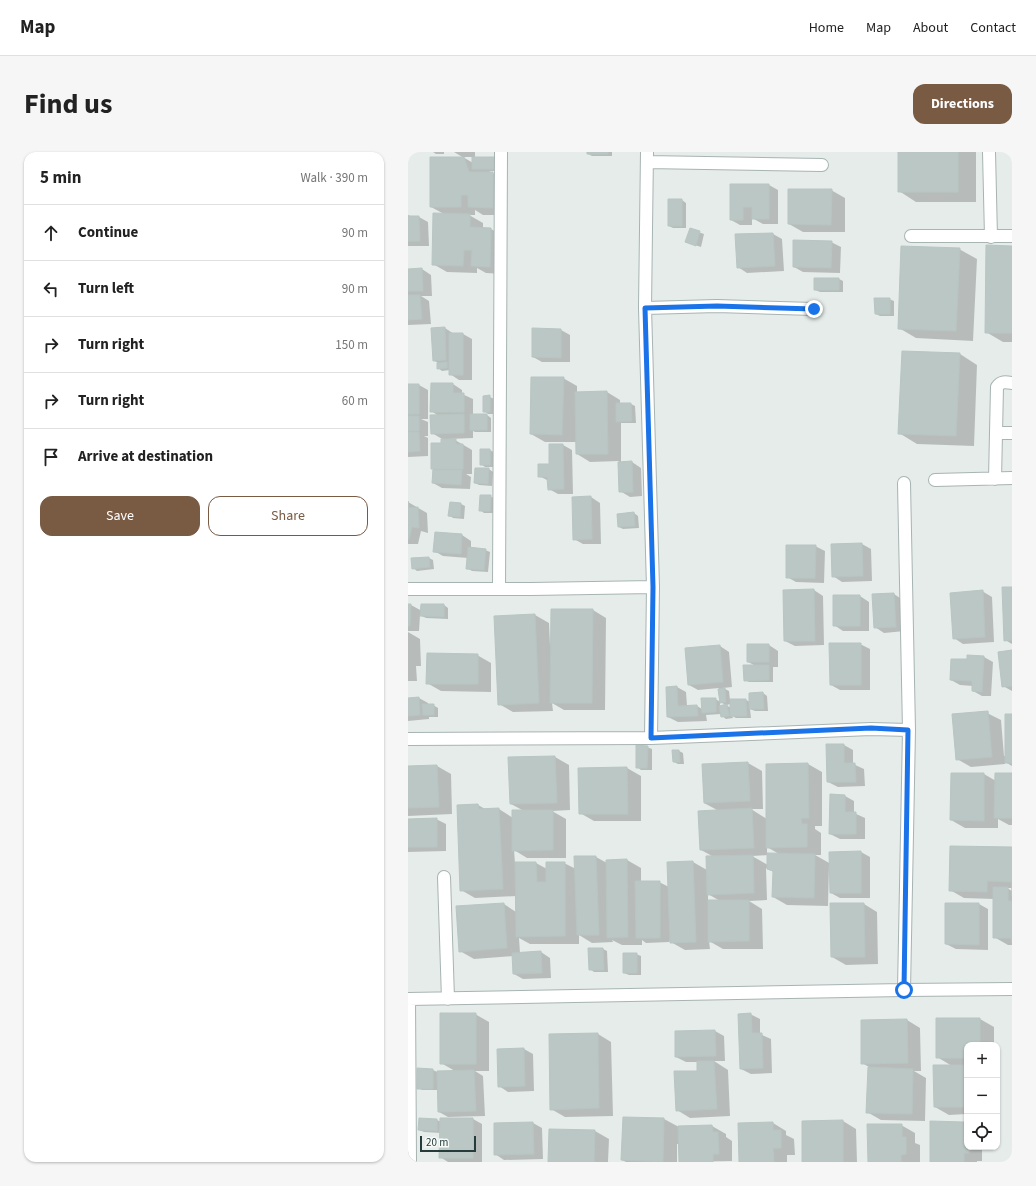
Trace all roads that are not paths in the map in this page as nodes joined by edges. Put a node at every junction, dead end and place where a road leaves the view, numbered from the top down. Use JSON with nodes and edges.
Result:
{"nodes":[{"id":1,"x":501,"y":152,"type":"edge"},
{"id":2,"x":989,"y":152,"type":"edge"},
{"id":3,"x":647,"y":157,"type":"edge"},
{"id":4,"x":822,"y":165,"type":"dead end"},
{"id":5,"x":911,"y":236,"type":"dead end"},
{"id":6,"x":1012,"y":236,"type":"edge"},
{"id":7,"x":991,"y":237,"type":"junction"},
{"id":8,"x":645,"y":308,"type":"junction"},
{"id":9,"x":814,"y":309,"type":"dead end"},
{"id":10,"x":1012,"y":383,"type":"edge"},
{"id":11,"x":997,"y":433,"type":"junction"},
{"id":12,"x":1012,"y":433,"type":"edge"},
{"id":13,"x":1012,"y":478,"type":"edge"},
{"id":14,"x":995,"y":479,"type":"junction"},
{"id":15,"x":936,"y":480,"type":"dead end"},
{"id":16,"x":904,"y":483,"type":"dead end"},
{"id":17,"x":653,"y":587,"type":"junction"},
{"id":18,"x":408,"y":589,"type":"edge"},
{"id":19,"x":499,"y":589,"type":"junction"},
{"id":20,"x":908,"y":730,"type":"junction"},
{"id":21,"x":651,"y":738,"type":"junction"},
{"id":22,"x":408,"y":739,"type":"edge"},
{"id":23,"x":444,"y":877,"type":"dead end"},
{"id":24,"x":904,"y":990,"type":"junction"},
{"id":25,"x":1012,"y":990,"type":"edge"},
{"id":26,"x":409,"y":999,"type":"edge"},
{"id":27,"x":448,"y":999,"type":"junction"},
{"id":28,"x":410,"y":1162,"type":"edge"}],
"edges":[{"from":1,"to":19,"type":"street"},
{"from":2,"to":7,"type":"street"},
{"from":3,"to":4,"type":"street"},
{"from":3,"to":8,"type":"street"},
{"from":5,"to":7,"type":"street"},
{"from":6,"to":7,"type":"street"},
{"from":8,"to":9,"type":"street"},
{"from":8,"to":17,"type":"street"},
{"from":10,"to":11,"type":"street"},
{"from":11,"to":12,"type":"street"},
{"from":11,"to":14,"type":"street"},
{"from":13,"to":14,"type":"street"},
{"from":14,"to":15,"type":"street"},
{"from":16,"to":20,"type":"street"},
{"from":17,"to":19,"type":"street"},
{"from":17,"to":21,"type":"street"},
{"from":18,"to":19,"type":"street"},
{"from":20,"to":21,"type":"street"},
{"from":20,"to":24,"type":"street"},
{"from":21,"to":22,"type":"street"},
{"from":23,"to":27,"type":"street"},
{"from":24,"to":25,"type":"street"},
{"from":24,"to":27,"type":"street"},
{"from":26,"to":27,"type":"street"},
{"from":26,"to":28,"type":"street"}]}
